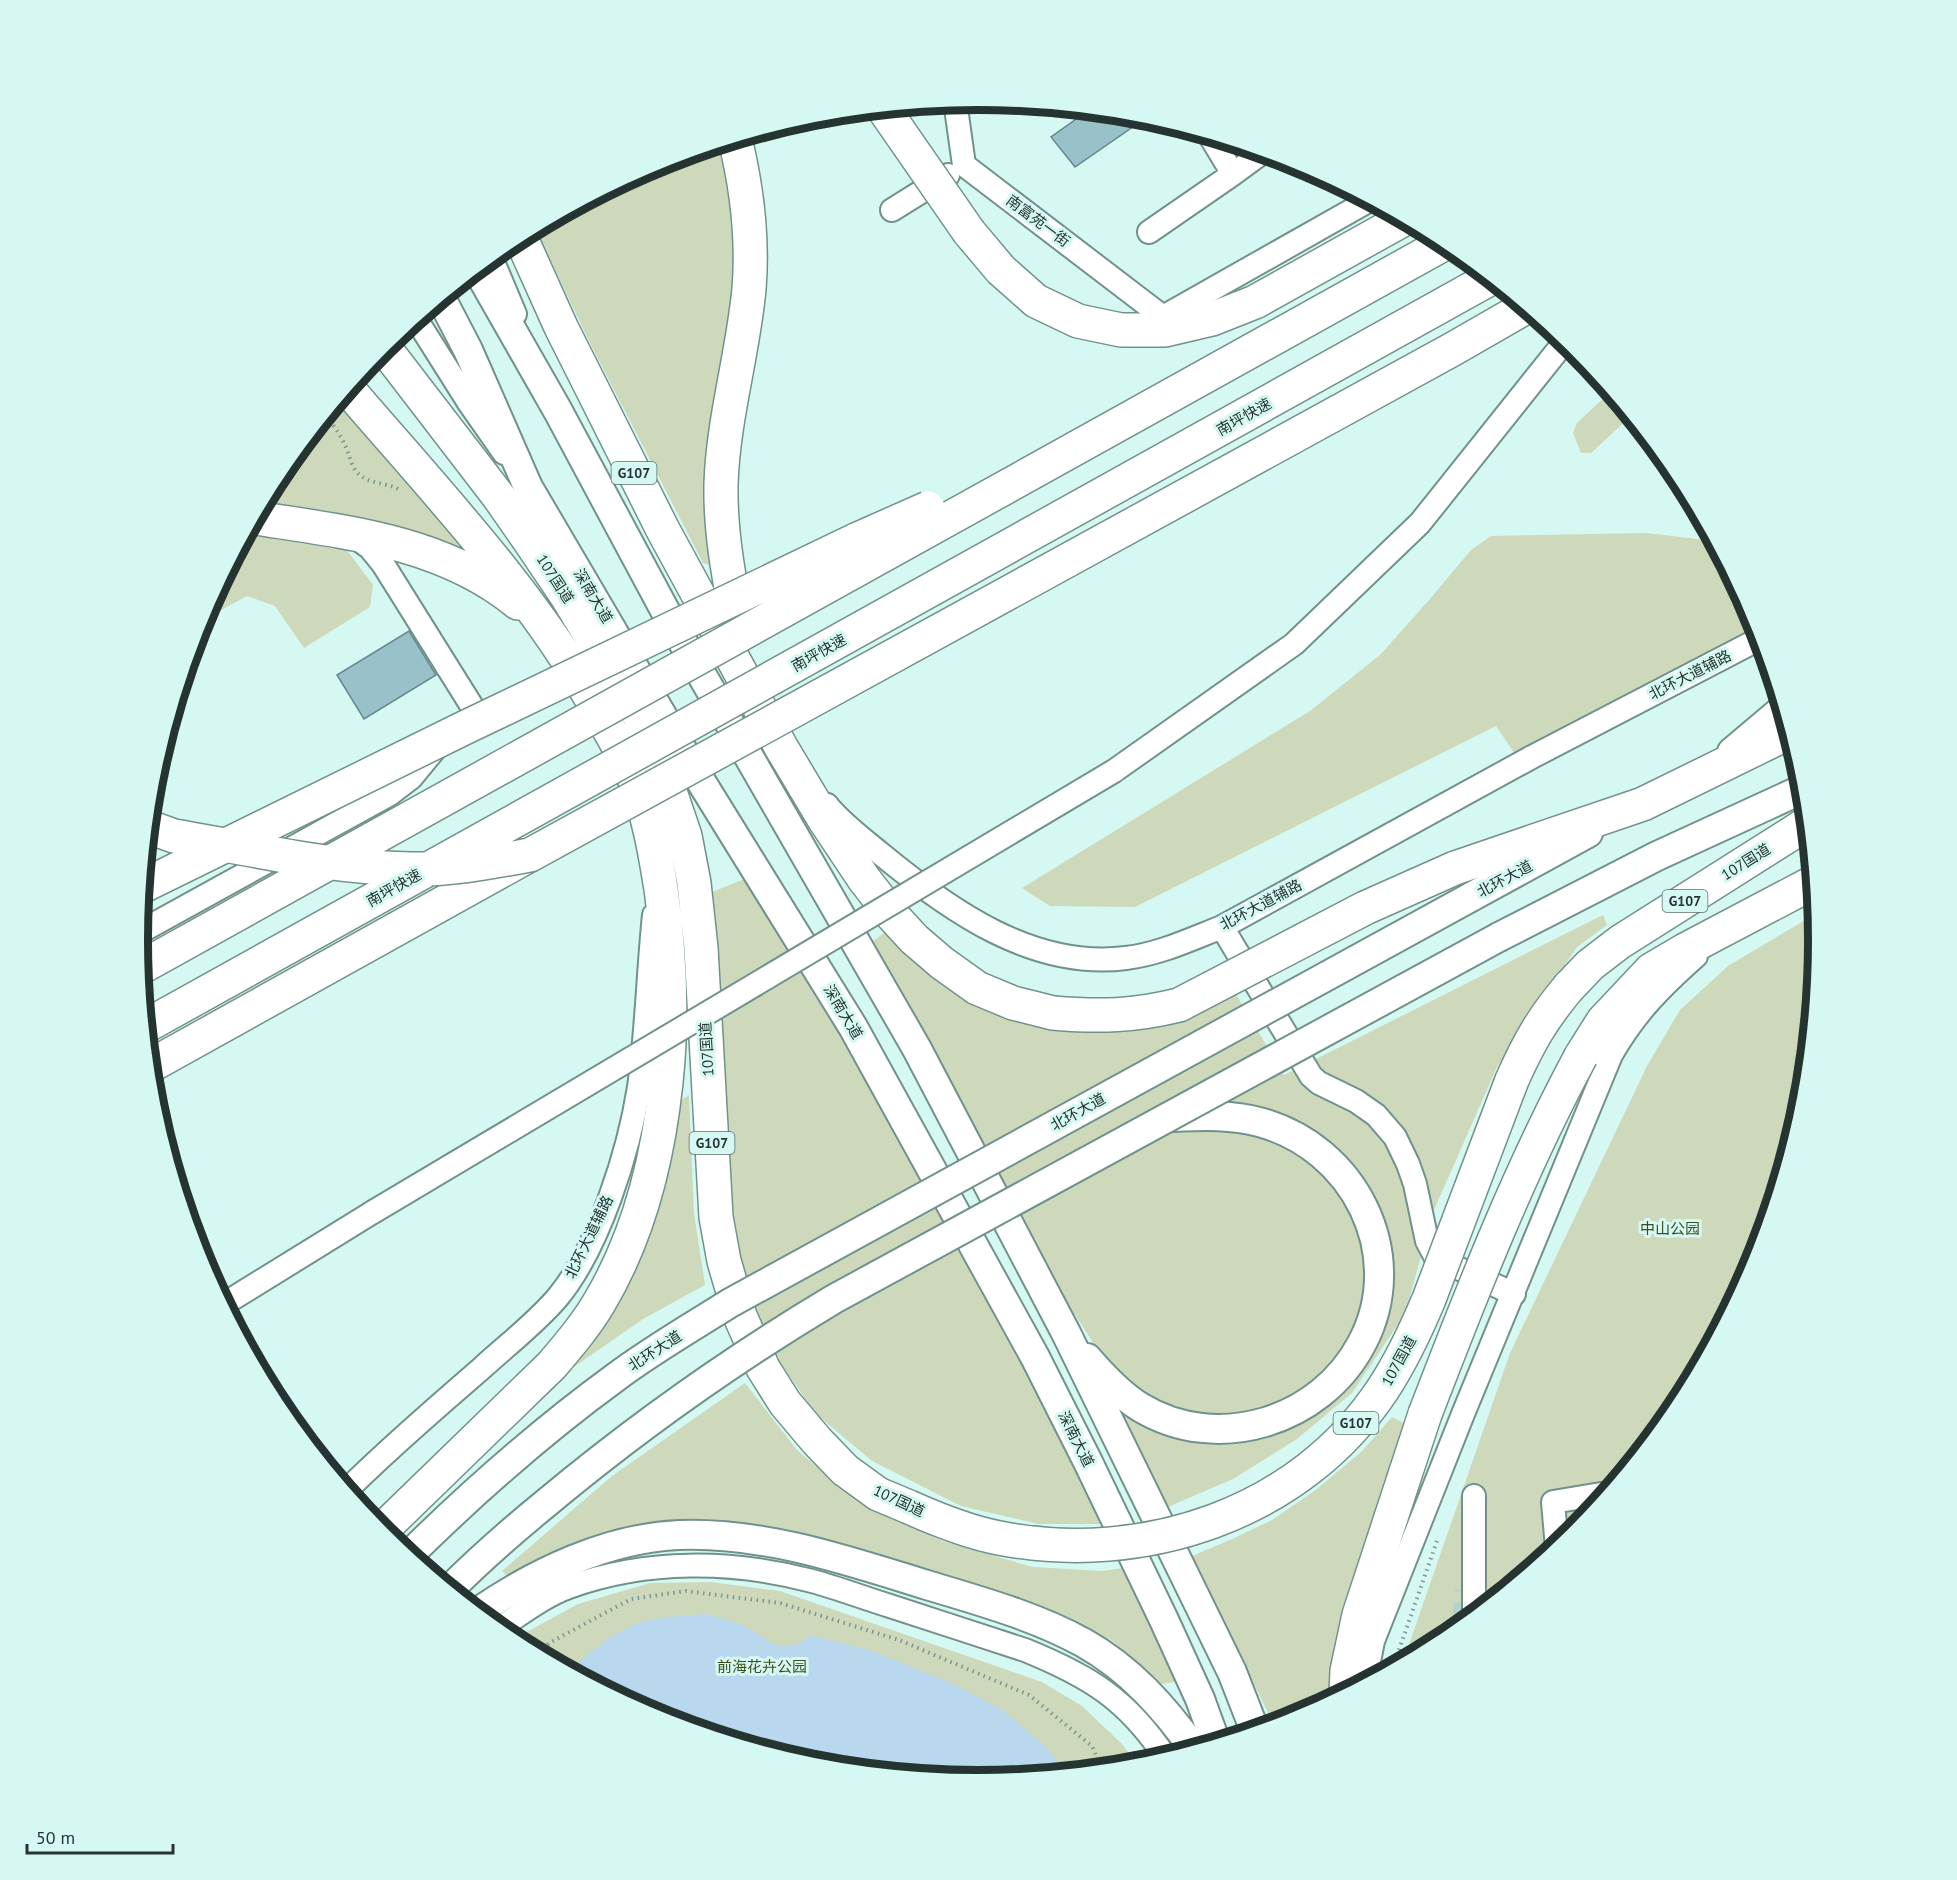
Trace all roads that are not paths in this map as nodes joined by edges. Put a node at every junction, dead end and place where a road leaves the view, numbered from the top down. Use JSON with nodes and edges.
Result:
{"nodes":[{"id":1,"x":957,"y":110,"type":"edge"},
{"id":2,"x":898,"y":114,"type":"edge"},
{"id":3,"x":888,"y":115,"type":"edge"},
{"id":4,"x":1215,"y":145,"type":"edge"},
{"id":5,"x":737,"y":146,"type":"edge"},
{"id":6,"x":1255,"y":158,"type":"edge"},
{"id":7,"x":964,"y":165,"type":"junction"},
{"id":8,"x":1233,"y":174,"type":"junction"},
{"id":9,"x":944,"y":178,"type":"junction"},
{"id":10,"x":1363,"y":204,"type":"edge"},
{"id":11,"x":892,"y":210,"type":"dead end"},
{"id":12,"x":1397,"y":223,"type":"edge"},
{"id":13,"x":1149,"y":232,"type":"dead end"},
{"id":14,"x":524,"y":245,"type":"edge"},
{"id":15,"x":1437,"y":247,"type":"edge"},
{"id":16,"x":495,"y":265,"type":"edge"},
{"id":17,"x":481,"y":275,"type":"edge"},
{"id":18,"x":1485,"y":282,"type":"edge"},
{"id":19,"x":445,"y":305,"type":"edge"},
{"id":20,"x":1520,"y":311,"type":"edge"},
{"id":21,"x":420,"y":326,"type":"edge"},
{"id":22,"x":1560,"y":347,"type":"edge"},
{"id":23,"x":390,"y":355,"type":"edge"},
{"id":24,"x":352,"y":394,"type":"edge"},
{"id":25,"x":558,"y":411,"type":"junction"},
{"id":26,"x":1098,"y":435,"type":"junction"},
{"id":27,"x":528,"y":487,"type":"junction"},
{"id":28,"x":263,"y":519,"type":"edge"},
{"id":29,"x":345,"y":532,"type":"junction"},
{"id":30,"x":548,"y":630,"type":"junction"},
{"id":31,"x":1753,"y":642,"type":"edge"},
{"id":32,"x":572,"y":665,"type":"junction"},
{"id":33,"x":758,"y":705,"type":"junction"},
{"id":34,"x":1778,"y":714,"type":"edge"},
{"id":35,"x":477,"y":716,"type":"junction"},
{"id":36,"x":639,"y":716,"type":"junction"},
{"id":37,"x":1783,"y":735,"type":"edge"},
{"id":38,"x":781,"y":747,"type":"junction"},
{"id":39,"x":1709,"y":772,"type":"junction"},
{"id":40,"x":697,"y":775,"type":"junction"},
{"id":41,"x":1795,"y":792,"type":"edge"},
{"id":42,"x":1643,"y":804,"type":"junction"},
{"id":43,"x":1801,"y":828,"type":"edge"},
{"id":44,"x":155,"y":829,"type":"edge"},
{"id":45,"x":530,"y":855,"type":"junction"},
{"id":46,"x":656,"y":856,"type":"junction"},
{"id":47,"x":150,"y":882,"type":"edge"},
{"id":48,"x":1807,"y":886,"type":"edge"},
{"id":49,"x":1754,"y":914,"type":"junction"},
{"id":50,"x":148,"y":927,"type":"edge"},
{"id":51,"x":1222,"y":927,"type":"junction"},
{"id":52,"x":149,"y":963,"type":"edge"},
{"id":53,"x":153,"y":1022,"type":"edge"},
{"id":54,"x":157,"y":1062,"type":"edge"},
{"id":55,"x":1168,"y":1118,"type":"junction"},
{"id":56,"x":1514,"y":1294,"type":"junction"},
{"id":57,"x":231,"y":1301,"type":"edge"},
{"id":58,"x":1066,"y":1333,"type":"junction"},
{"id":59,"x":352,"y":1485,"type":"edge"},
{"id":60,"x":1597,"y":1495,"type":"edge"},
{"id":61,"x":1474,"y":1496,"type":"dead end"},
{"id":62,"x":388,"y":1524,"type":"edge"},
{"id":63,"x":1556,"y":1536,"type":"edge"},
{"id":64,"x":415,"y":1549,"type":"edge"},
{"id":65,"x":455,"y":1584,"type":"edge"},
{"id":66,"x":1474,"y":1606,"type":"tunnel mouth"},
{"id":67,"x":485,"y":1607,"type":"edge"},
{"id":68,"x":507,"y":1623,"type":"edge"},
{"id":69,"x":1367,"y":1674,"type":"edge"},
{"id":70,"x":1346,"y":1685,"type":"edge"},
{"id":71,"x":1252,"y":1723,"type":"edge"},
{"id":72,"x":1213,"y":1736,"type":"edge"},
{"id":73,"x":1190,"y":1743,"type":"edge"},
{"id":74,"x":1160,"y":1750,"type":"edge"}],
"edges":[{"from":1,"to":7,"type":"street"},
{"from":2,"to":9,"type":"street"},
{"from":3,"to":12,"type":"highway","bridge":true},
{"from":4,"to":8,"type":"street"},
{"from":5,"to":33,"type":"highway"},
{"from":6,"to":8,"type":"street"},
{"from":7,"to":9,"type":"street"},
{"from":7,"to":10,"type":"street","name":"南富苑一街"},
{"from":8,"to":13,"type":"street"},
{"from":9,"to":11,"type":"street"},
{"from":14,"to":33,"type":"highway","number":"G107"},
{"from":15,"to":26,"type":"highway","bridge":true},
{"from":16,"to":25,"type":"street"},
{"from":17,"to":25,"type":"main road"},
{"from":18,"to":53,"type":"highway","name":"南坪快速","bridge":true},
{"from":19,"to":27,"type":"main road","name":"深南大道"},
{"from":20,"to":45,"type":"highway","bridge":true},
{"from":21,"to":27,"type":"street"},
{"from":22,"to":57,"type":"street","bridge":true},
{"from":23,"to":36,"type":"highway","name":"107国道","number":"G107"},
{"from":24,"to":30,"type":"highway"},
{"from":25,"to":58,"type":"main road"},
{"from":26,"to":47,"type":"highway","bridge":true},
{"from":26,"to":52,"type":"highway","bridge":true},
{"from":27,"to":40,"type":"main road","name":"深南大道"},
{"from":28,"to":29,"type":"highway"},
{"from":29,"to":30,"type":"highway"},
{"from":29,"to":35,"type":"street"},
{"from":30,"to":32,"type":"highway"},
{"from":31,"to":51,"type":"street","name":"北环大道辅路"},
{"from":32,"to":35,"type":"street"},
{"from":32,"to":46,"type":"highway"},
{"from":33,"to":38,"type":"highway","number":"G107"},
{"from":34,"to":39,"type":"main road"},
{"from":35,"to":50,"type":"street"},
{"from":36,"to":40,"type":"highway"},
{"from":36,"to":43,"type":"highway","name":"107国道","number":"G107","bridge":true},
{"from":37,"to":39,"type":"highway","name":"北环大道","number":"G107"},
{"from":38,"to":42,"type":"highway","number":"G107","bridge":true},
{"from":38,"to":51,"type":"street","name":"北环大道辅路"},
{"from":39,"to":42,"type":"highway","name":"北环大道","number":"G107"},
{"from":40,"to":72,"type":"main road","name":"深南大道"},
{"from":41,"to":55,"type":"main road","bridge":true},
{"from":42,"to":64,"type":"main road","name":"北环大道","bridge":true},
{"from":44,"to":45,"type":"highway","bridge":true},
{"from":45,"to":54,"type":"highway"},
{"from":46,"to":59,"type":"street","name":"北环大道辅路"},
{"from":46,"to":62,"type":"highway"},
{"from":48,"to":49,"type":"highway"},
{"from":49,"to":56,"type":"street"},
{"from":49,"to":70,"type":"highway","bridge":true},
{"from":51,"to":56,"type":"street"},
{"from":55,"to":58,"type":"main road"},
{"from":55,"to":65,"type":"main road","bridge":true},
{"from":56,"to":69,"type":"street"},
{"from":58,"to":71,"type":"main road"},
{"from":60,"to":63,"type":"street"},
{"from":61,"to":66,"type":"street"},
{"from":67,"to":73,"type":"main road"},
{"from":68,"to":74,"type":"street"}]}
